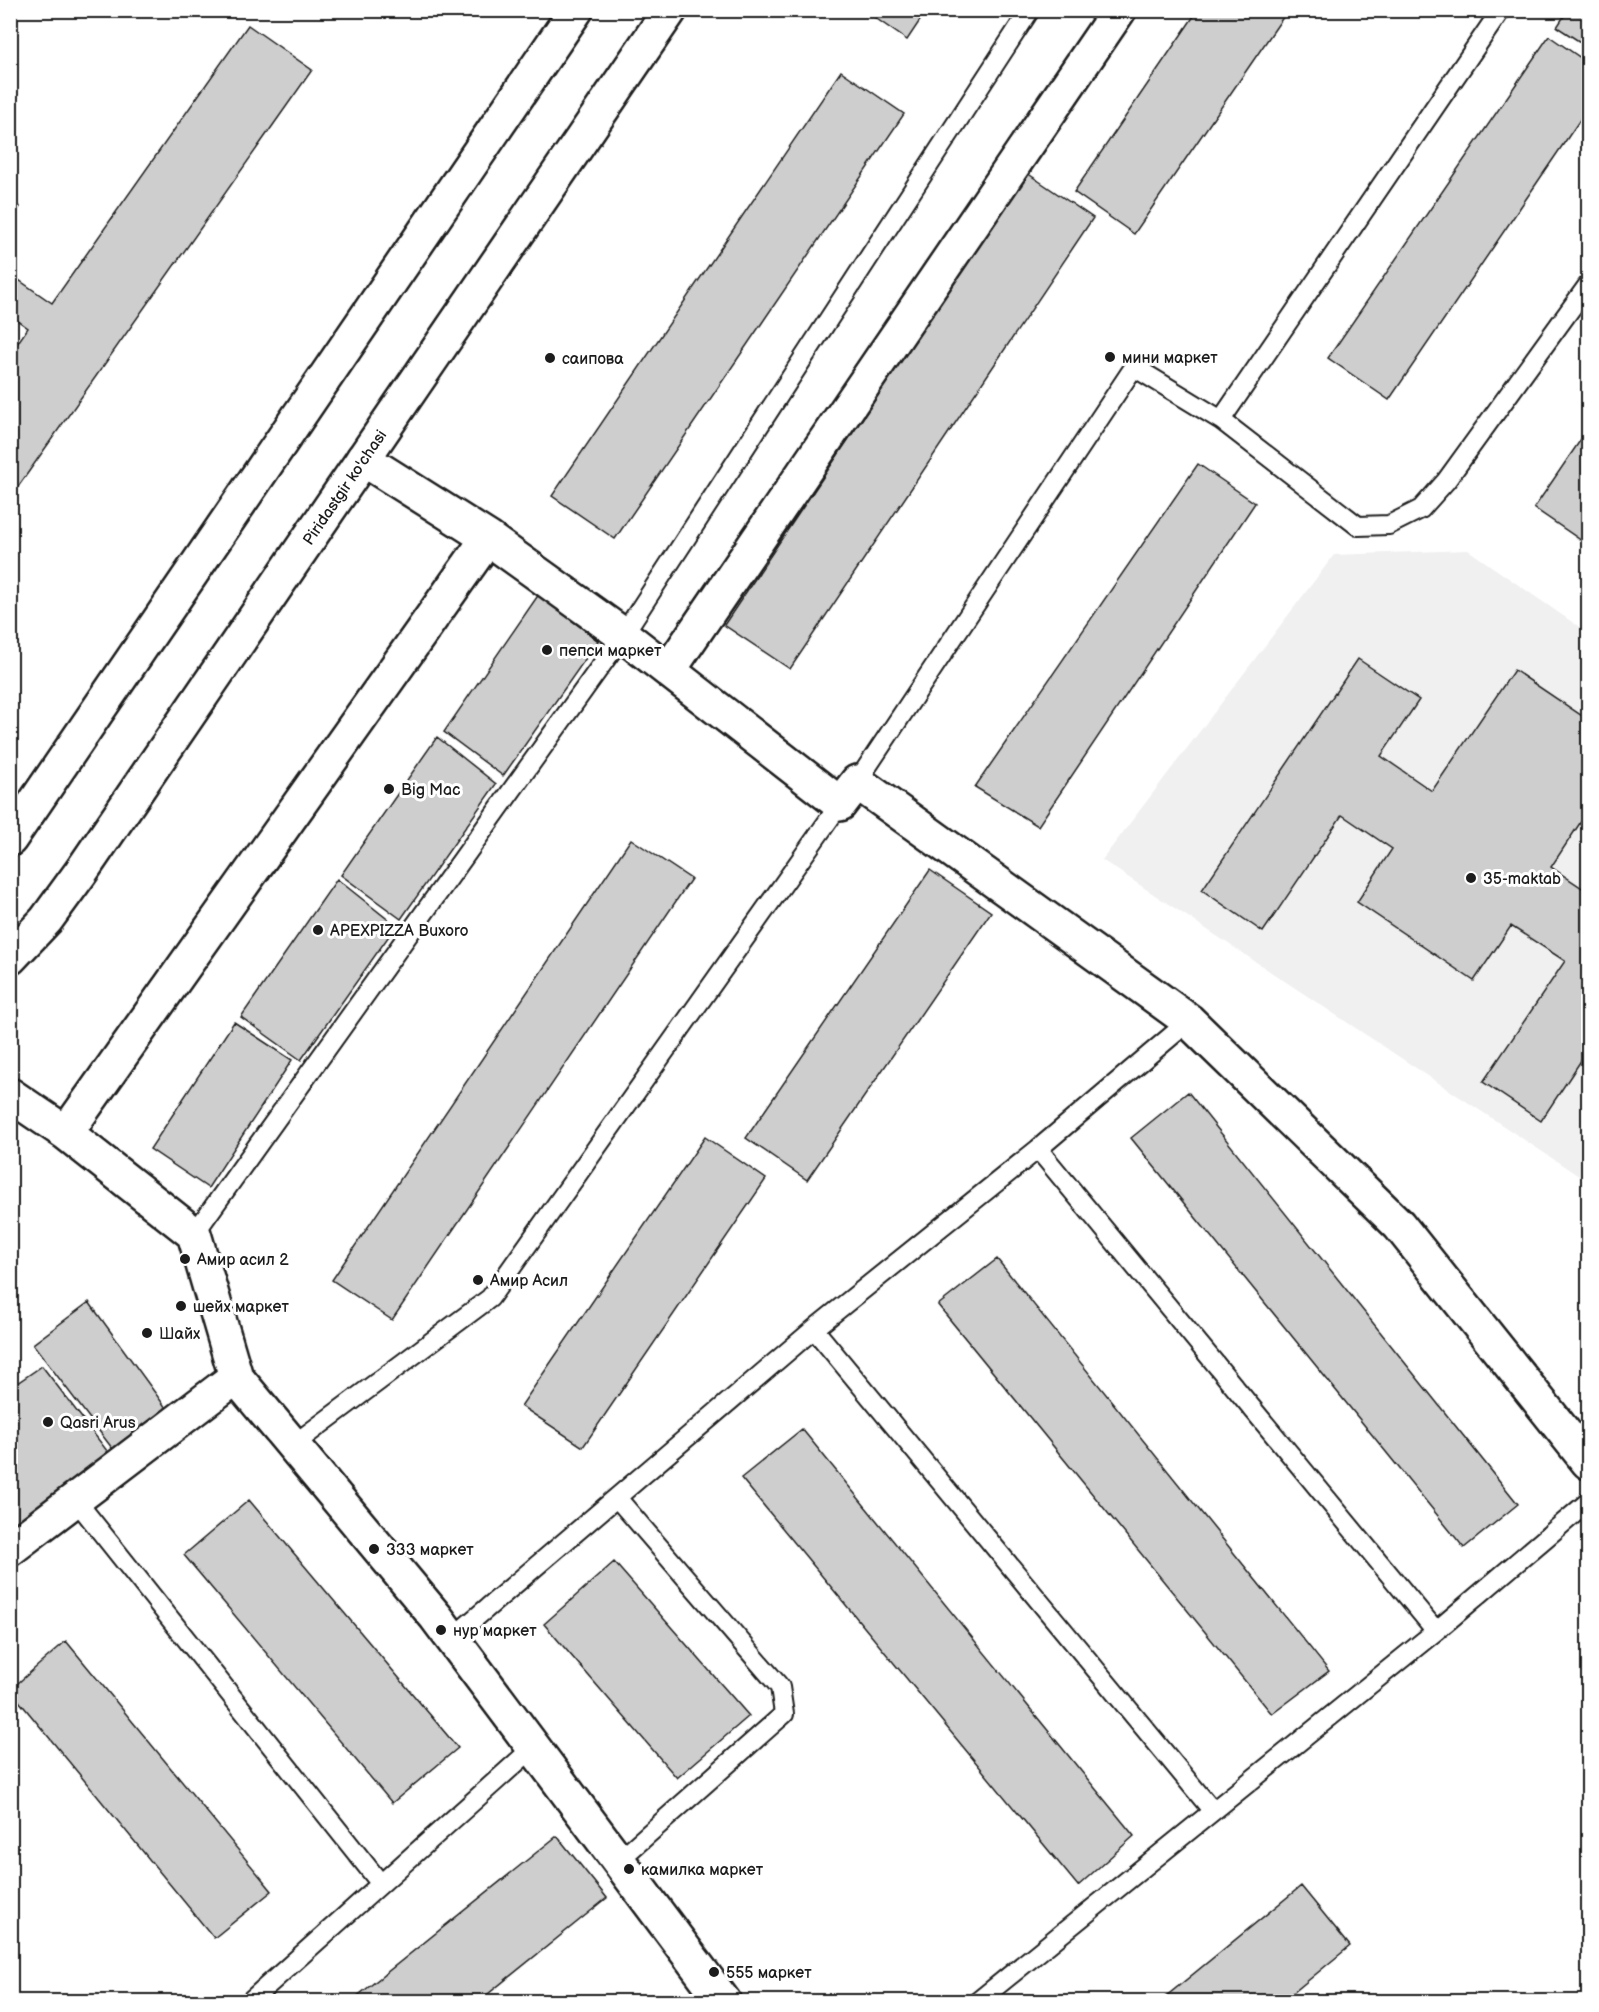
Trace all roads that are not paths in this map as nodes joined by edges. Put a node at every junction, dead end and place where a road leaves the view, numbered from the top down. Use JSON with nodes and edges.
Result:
{"nodes":[{"id":1,"x":576,"y":10,"type":"edge"},
{"id":2,"x":670,"y":10,"type":"edge"},
{"id":3,"x":1030,"y":10,"type":"edge"},
{"id":4,"x":1119,"y":10,"type":"edge"},
{"id":5,"x":1501,"y":10,"type":"edge"},
{"id":6,"x":1588,"y":285,"type":"edge"},
{"id":7,"x":1221,"y":420,"type":"junction"},
{"id":8,"x":363,"y":459,"type":"junction"},
{"id":9,"x":488,"y":538,"type":"junction"},
{"id":10,"x":623,"y":635,"type":"junction"},
{"id":11,"x":669,"y":670,"type":"junction"},
{"id":12,"x":849,"y":793,"type":"junction"},
{"id":13,"x":10,"y":838,"type":"edge"},
{"id":14,"x":10,"y":958,"type":"edge"},
{"id":15,"x":1189,"y":1021,"type":"junction"},
{"id":16,"x":10,"y":1095,"type":"edge"},
{"id":17,"x":66,"y":1133,"type":"junction"},
{"id":18,"x":1038,"y":1149,"type":"junction"},
{"id":19,"x":194,"y":1234,"type":"junction"},
{"id":20,"x":814,"y":1329,"type":"junction"},
{"id":21,"x":236,"y":1377,"type":"junction"},
{"id":22,"x":293,"y":1445,"type":"junction"},
{"id":23,"x":1588,"y":1462,"type":"edge"},
{"id":24,"x":74,"y":1498,"type":"junction"},
{"id":25,"x":617,"y":1498,"type":"junction"},
{"id":26,"x":1588,"y":1502,"type":"edge"},
{"id":27,"x":10,"y":1549,"type":"edge"},
{"id":28,"x":1436,"y":1631,"type":"junction"},
{"id":29,"x":452,"y":1638,"type":"junction"},
{"id":30,"x":535,"y":1746,"type":"junction"},
{"id":31,"x":1212,"y":1810,"type":"junction"},
{"id":32,"x":620,"y":1860,"type":"junction"},
{"id":33,"x":381,"y":1884,"type":"junction"},
{"id":34,"x":249,"y":2001,"type":"edge"},
{"id":35,"x":724,"y":2001,"type":"edge"},
{"id":36,"x":978,"y":2001,"type":"edge"}],
"edges":[{"from":1,"to":13,"type":"street"},
{"from":2,"to":8,"type":"street","name":"Piridastgir ko'chasi"},
{"from":3,"to":10,"type":"lane"},
{"from":4,"to":11,"type":"street"},
{"from":5,"to":7,"type":"lane"},
{"from":6,"to":7,"type":"lane"},
{"from":7,"to":12,"type":"lane"},
{"from":8,"to":9,"type":"street"},
{"from":8,"to":14,"type":"street","name":"Piridastgir ko'chasi"},
{"from":9,"to":10,"type":"street"},
{"from":9,"to":17,"type":"street"},
{"from":10,"to":11,"type":"street"},
{"from":10,"to":19,"type":"lane"},
{"from":11,"to":12,"type":"street"},
{"from":12,"to":15,"type":"street"},
{"from":12,"to":22,"type":"lane"},
{"from":15,"to":18,"type":"lane"},
{"from":15,"to":23,"type":"street"},
{"from":16,"to":17,"type":"street"},
{"from":17,"to":19,"type":"street"},
{"from":18,"to":20,"type":"lane"},
{"from":18,"to":28,"type":"lane"},
{"from":19,"to":21,"type":"street"},
{"from":20,"to":25,"type":"lane"},
{"from":20,"to":31,"type":"lane"},
{"from":21,"to":22,"type":"street"},
{"from":21,"to":24,"type":"street"},
{"from":22,"to":29,"type":"street"},
{"from":24,"to":27,"type":"street"},
{"from":24,"to":33,"type":"lane"},
{"from":25,"to":29,"type":"lane"},
{"from":25,"to":32,"type":"lane"},
{"from":26,"to":28,"type":"lane"},
{"from":28,"to":31,"type":"lane"},
{"from":29,"to":30,"type":"street"},
{"from":30,"to":32,"type":"street"},
{"from":30,"to":33,"type":"lane"},
{"from":31,"to":36,"type":"lane"},
{"from":32,"to":35,"type":"street"},
{"from":33,"to":34,"type":"lane"}]}
